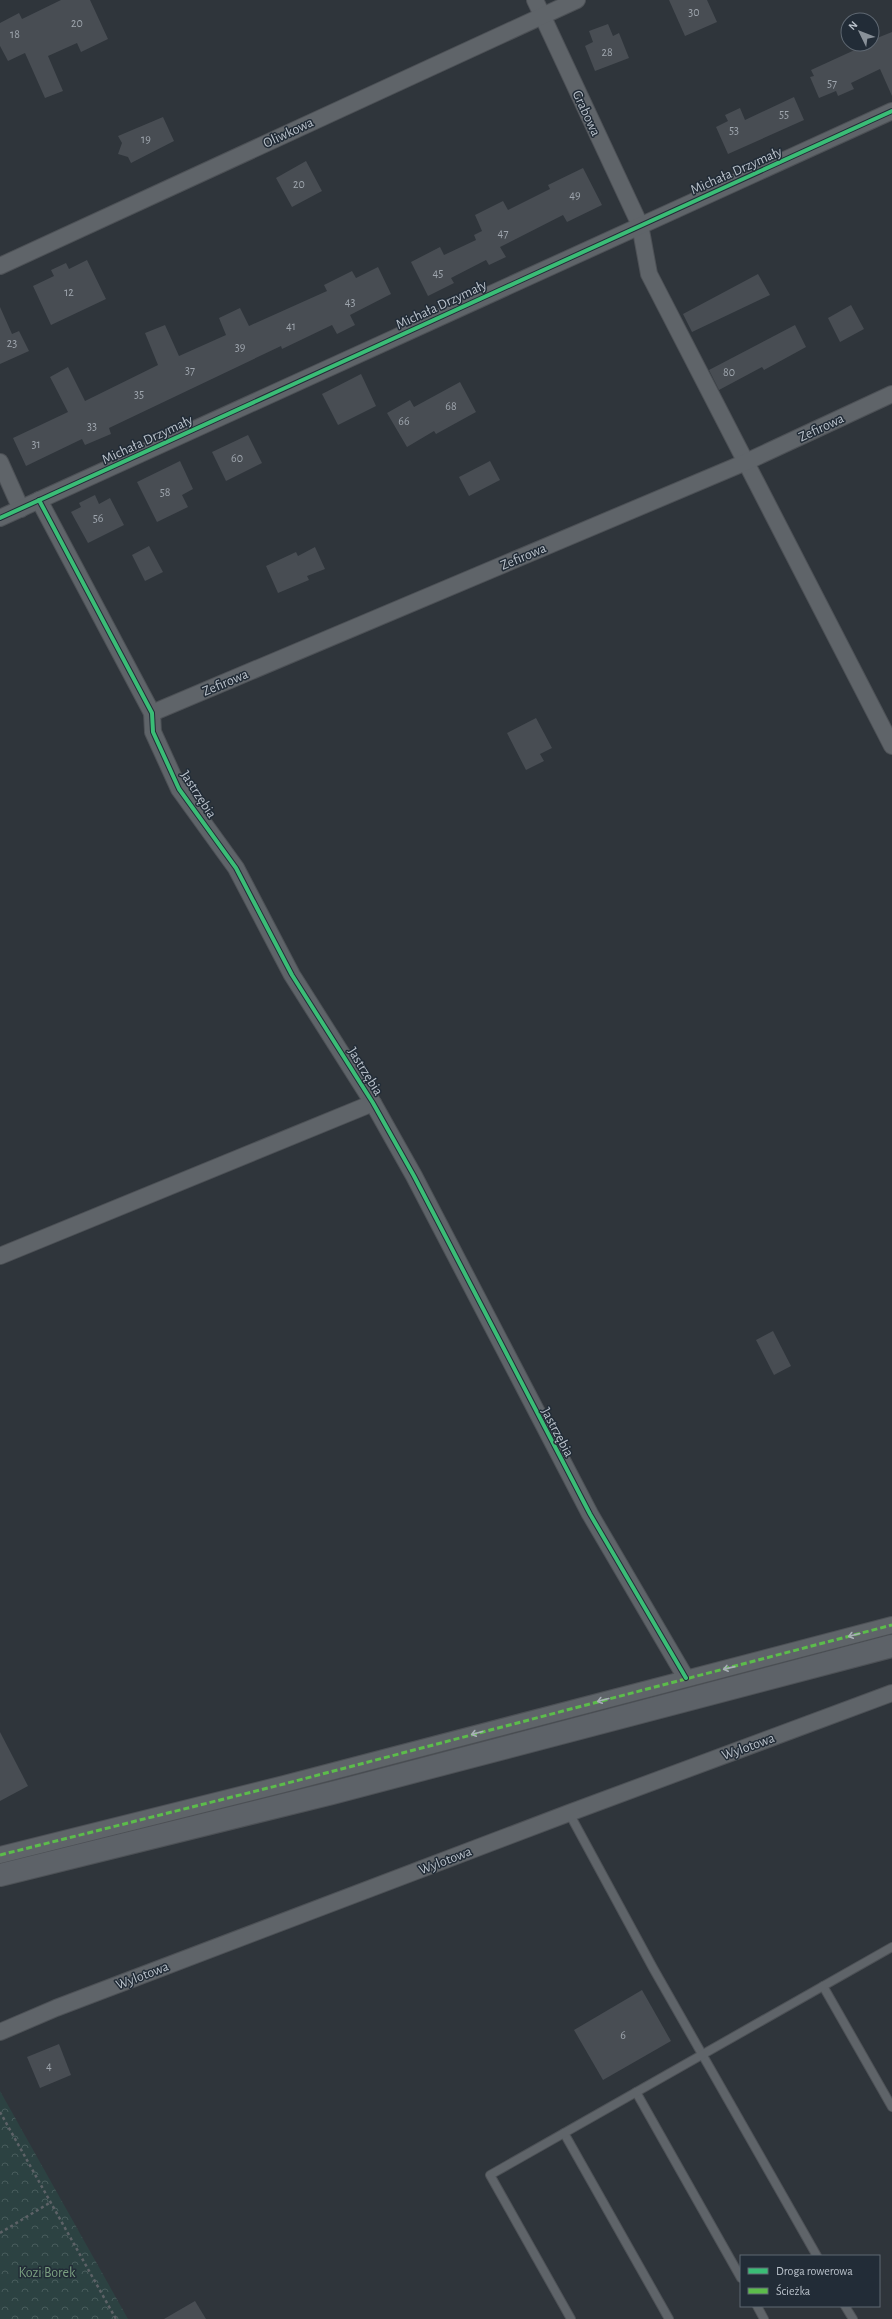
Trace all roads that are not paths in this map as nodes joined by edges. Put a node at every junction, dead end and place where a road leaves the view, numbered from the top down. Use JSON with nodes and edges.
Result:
{"nodes":[{"id":1,"x":535,"y":0,"type":"edge"},
{"id":2,"x":577,"y":0,"type":"edge"},
{"id":3,"x":542,"y":15,"type":"junction"},
{"id":4,"x":892,"y":111,"type":"edge"},
{"id":5,"x":640,"y":225,"type":"junction"},
{"id":6,"x":0,"y":266,"type":"edge"},
{"id":7,"x":892,"y":394,"type":"edge"},
{"id":8,"x":0,"y":462,"type":"edge"},
{"id":9,"x":746,"y":462,"type":"junction"},
{"id":10,"x":39,"y":500,"type":"junction"},
{"id":11,"x":21,"y":509,"type":"junction"},
{"id":12,"x":0,"y":518,"type":"edge"},
{"id":13,"x":152,"y":712,"type":"junction"},
{"id":14,"x":892,"y":746,"type":"edge"},
{"id":15,"x":373,"y":1103,"type":"junction"},
{"id":16,"x":0,"y":1256,"type":"edge"},
{"id":17,"x":892,"y":1625,"type":"edge"},
{"id":18,"x":892,"y":1646,"type":"edge"},
{"id":19,"x":686,"y":1678,"type":"junction"},
{"id":20,"x":892,"y":1693,"type":"edge"},
{"id":21,"x":569,"y":1812,"type":"junction"},
{"id":22,"x":0,"y":1854,"type":"edge"},
{"id":23,"x":0,"y":1875,"type":"edge"},
{"id":24,"x":892,"y":1947,"type":"edge"},
{"id":25,"x":823,"y":1986,"type":"junction"},
{"id":26,"x":0,"y":2032,"type":"edge"},
{"id":27,"x":702,"y":2054,"type":"junction"},
{"id":28,"x":636,"y":2092,"type":"junction"},
{"id":29,"x":892,"y":2107,"type":"edge"},
{"id":30,"x":564,"y":2133,"type":"junction"},
{"id":31,"x":816,"y":2255,"type":"edge"},
{"id":32,"x":740,"y":2276,"type":"edge"},
{"id":33,"x":758,"y":2307,"type":"edge"},
{"id":34,"x":846,"y":2307,"type":"edge"},
{"id":35,"x":571,"y":2319,"type":"edge"},
{"id":36,"x":669,"y":2319,"type":"edge"},
{"id":37,"x":764,"y":2319,"type":"edge"},
{"id":38,"x":853,"y":2319,"type":"edge"}],
"edges":[{"from":1,"to":3,"type":"street","name":"Grabowa"},
{"from":2,"to":3,"type":"street","name":"Oliwkowa"},
{"from":3,"to":5,"type":"street","name":"Grabowa"},
{"from":3,"to":6,"type":"street","name":"Oliwkowa"},
{"from":4,"to":5,"type":"street","name":"Michała Drzymały"},
{"from":5,"to":9,"type":"street","name":"Grabowa"},
{"from":5,"to":10,"type":"street","name":"Michała Drzymały"},
{"from":7,"to":9,"type":"street","name":"Zefirowa"},
{"from":8,"to":11,"type":"street"},
{"from":9,"to":13,"type":"street","name":"Zefirowa"},
{"from":9,"to":14,"type":"street","name":"Grabowa"},
{"from":10,"to":11,"type":"street","name":"Michała Drzymały"},
{"from":10,"to":13,"type":"street","name":"Jastrzębia"},
{"from":11,"to":12,"type":"street","name":"Michała Drzymały"},
{"from":13,"to":15,"type":"street","name":"Jastrzębia"},
{"from":15,"to":16,"type":"street"},
{"from":15,"to":19,"type":"street","name":"Jastrzębia"},
{"from":17,"to":19,"type":"street","one_way":true},
{"from":18,"to":23,"type":"street"},
{"from":19,"to":22,"type":"street","one_way":true},
{"from":20,"to":21,"type":"street","name":"Wylotowa"},
{"from":21,"to":26,"type":"street","name":"Wylotowa"},
{"from":21,"to":27,"type":"lane"},
{"from":24,"to":25,"type":"lane"},
{"from":25,"to":27,"type":"lane"},
{"from":25,"to":29,"type":"lane"},
{"from":27,"to":28,"type":"lane"},
{"from":27,"to":31,"type":"lane"},
{"from":28,"to":30,"type":"lane"},
{"from":28,"to":32,"type":"lane"},
{"from":30,"to":35,"type":"lane"},
{"from":30,"to":36,"type":"lane"},
{"from":33,"to":37,"type":"lane"},
{"from":34,"to":38,"type":"lane"}]}
